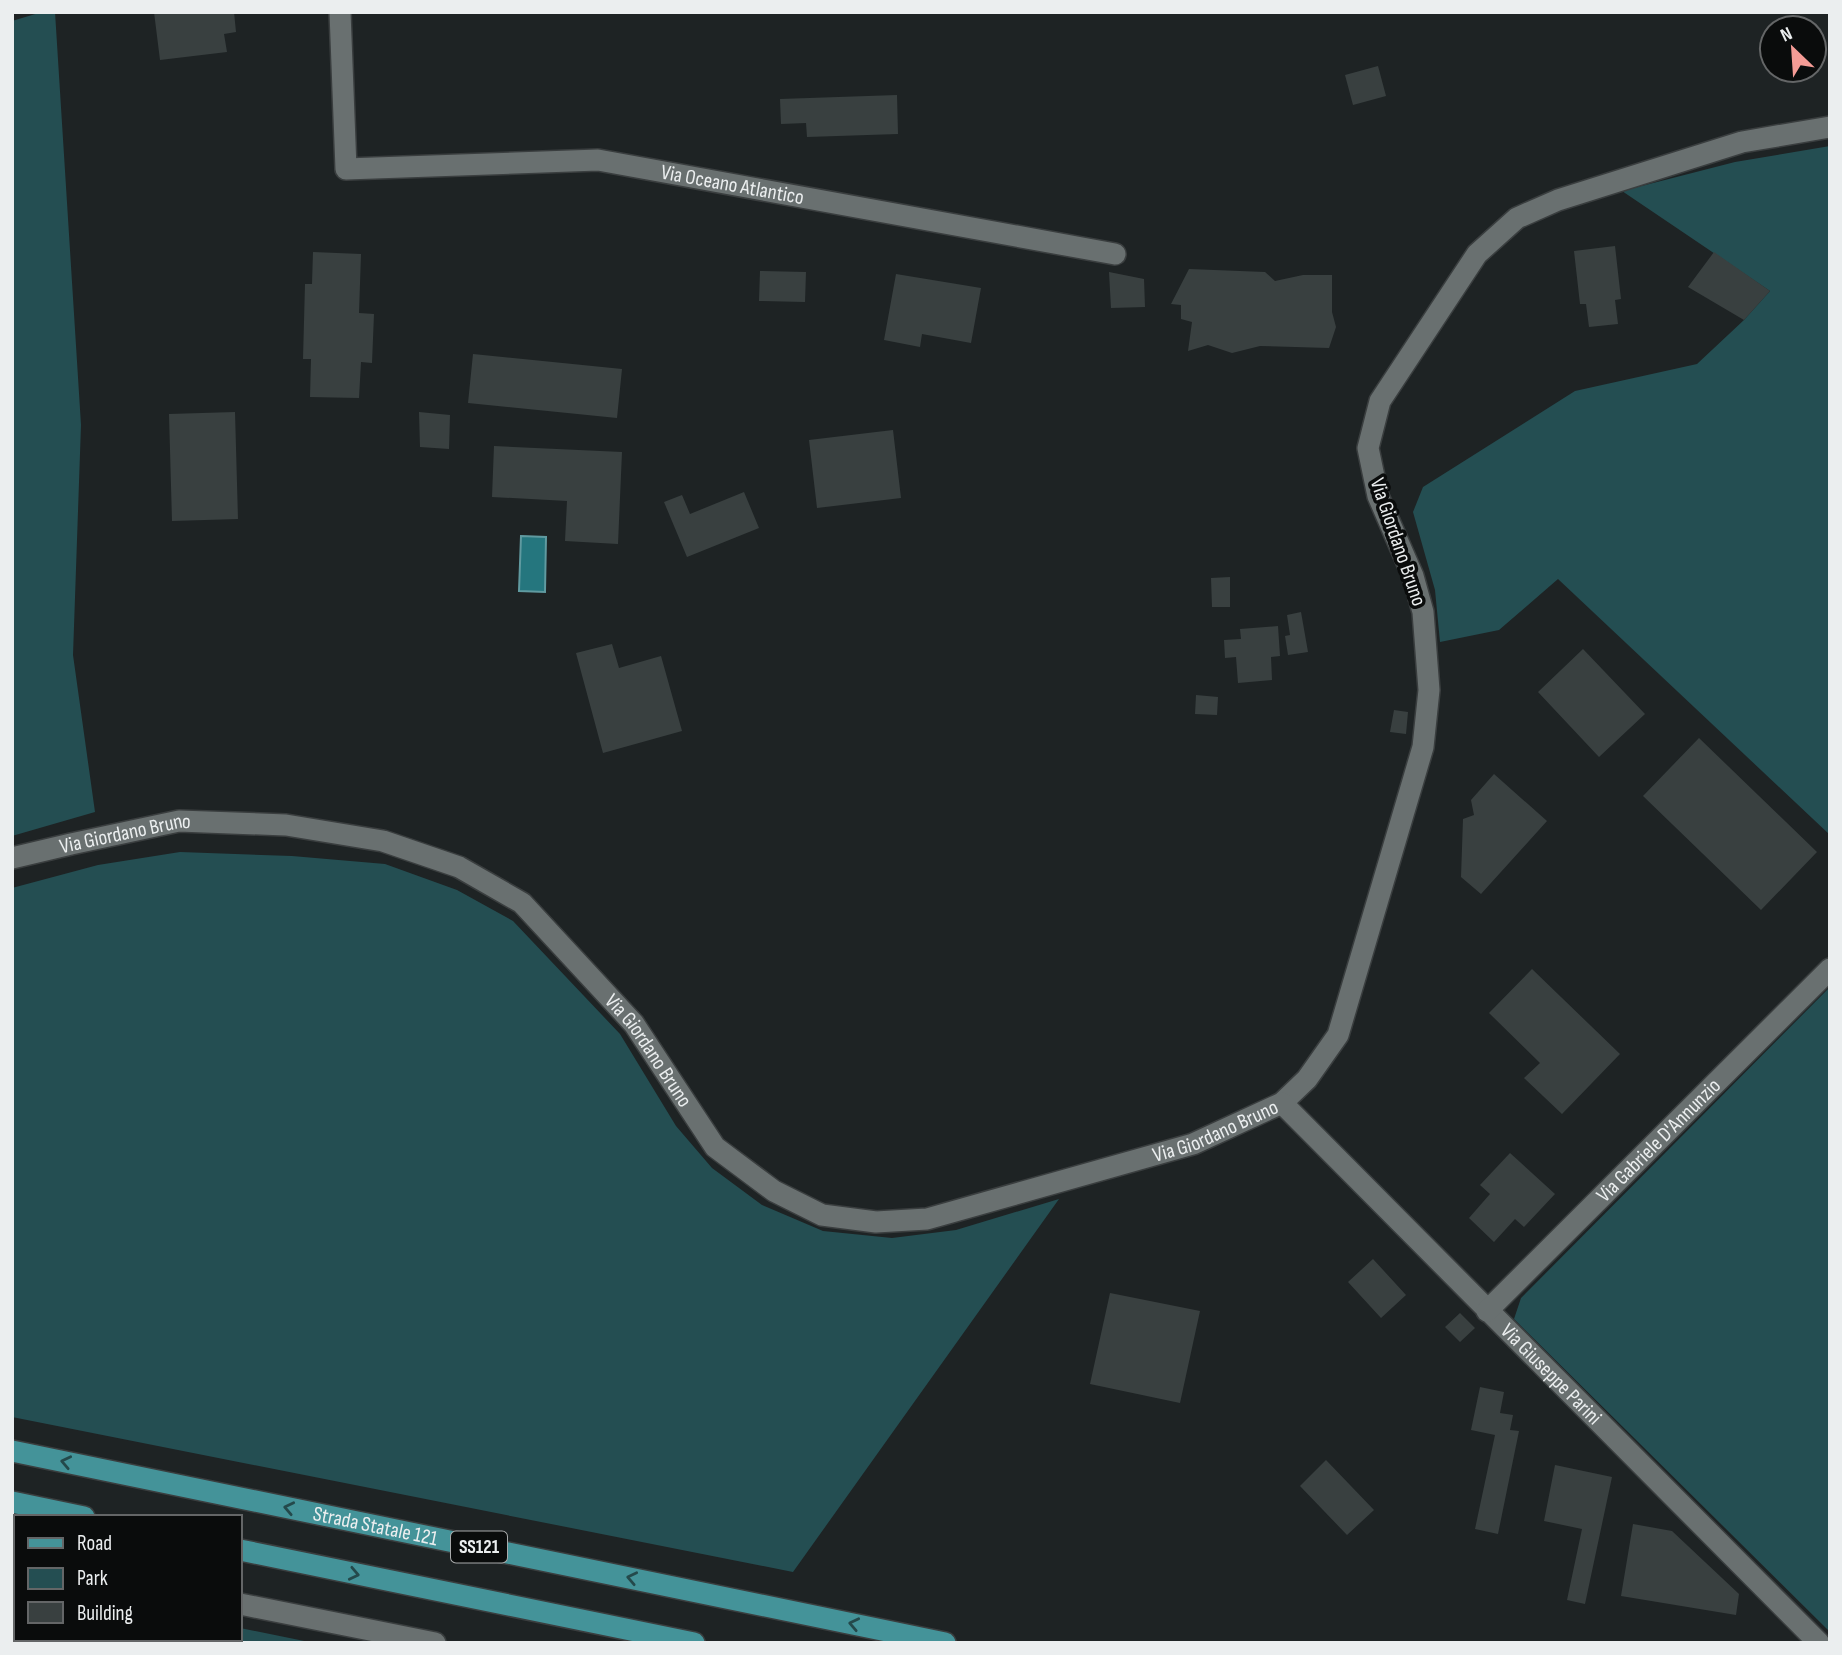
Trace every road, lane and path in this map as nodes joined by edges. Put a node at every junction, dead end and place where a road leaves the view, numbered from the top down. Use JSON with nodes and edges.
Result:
{"nodes":[{"id":1,"x":340,"y":12,"type":"edge"},
{"id":2,"x":1830,"y":127,"type":"edge"},
{"id":3,"x":1115,"y":254,"type":"dead end"},
{"id":4,"x":12,"y":858,"type":"edge"},
{"id":5,"x":1830,"y":969,"type":"edge"},
{"id":6,"x":1282,"y":1104,"type":"junction"},
{"id":7,"x":1487,"y":1311,"type":"junction"},
{"id":8,"x":12,"y":1451,"type":"edge"},
{"id":9,"x":12,"y":1502,"type":"edge"},
{"id":10,"x":74,"y":1515,"type":"edge"},
{"id":11,"x":242,"y":1550,"type":"edge"},
{"id":12,"x":242,"y":1604,"type":"edge"},
{"id":13,"x":435,"y":1643,"type":"edge"},
{"id":14,"x":694,"y":1643,"type":"edge"},
{"id":15,"x":945,"y":1643,"type":"edge"},
{"id":16,"x":1819,"y":1643,"type":"edge"}],
"edges":[{"from":1,"to":3,"type":"street","name":"Via Oceano Atlantico"},
{"from":2,"to":6,"type":"street","name":"Via Giordano Bruno"},
{"from":4,"to":6,"type":"street","name":"Via Giordano Bruno"},
{"from":5,"to":7,"type":"street","name":"Via Gabriele D'Annunzio"},
{"from":6,"to":7,"type":"street","name":"Via Giuseppe Parini"},
{"from":7,"to":16,"type":"street","name":"Via Giuseppe Parini"},
{"from":15,"to":8,"type":"main road","name":"Strada Statale 121","number":"SS121","one_way":true},
{"from":9,"to":10,"type":"main road"},
{"from":11,"to":14,"type":"main road","number":"SS121","one_way":true},
{"from":12,"to":13,"type":"street"}]}
